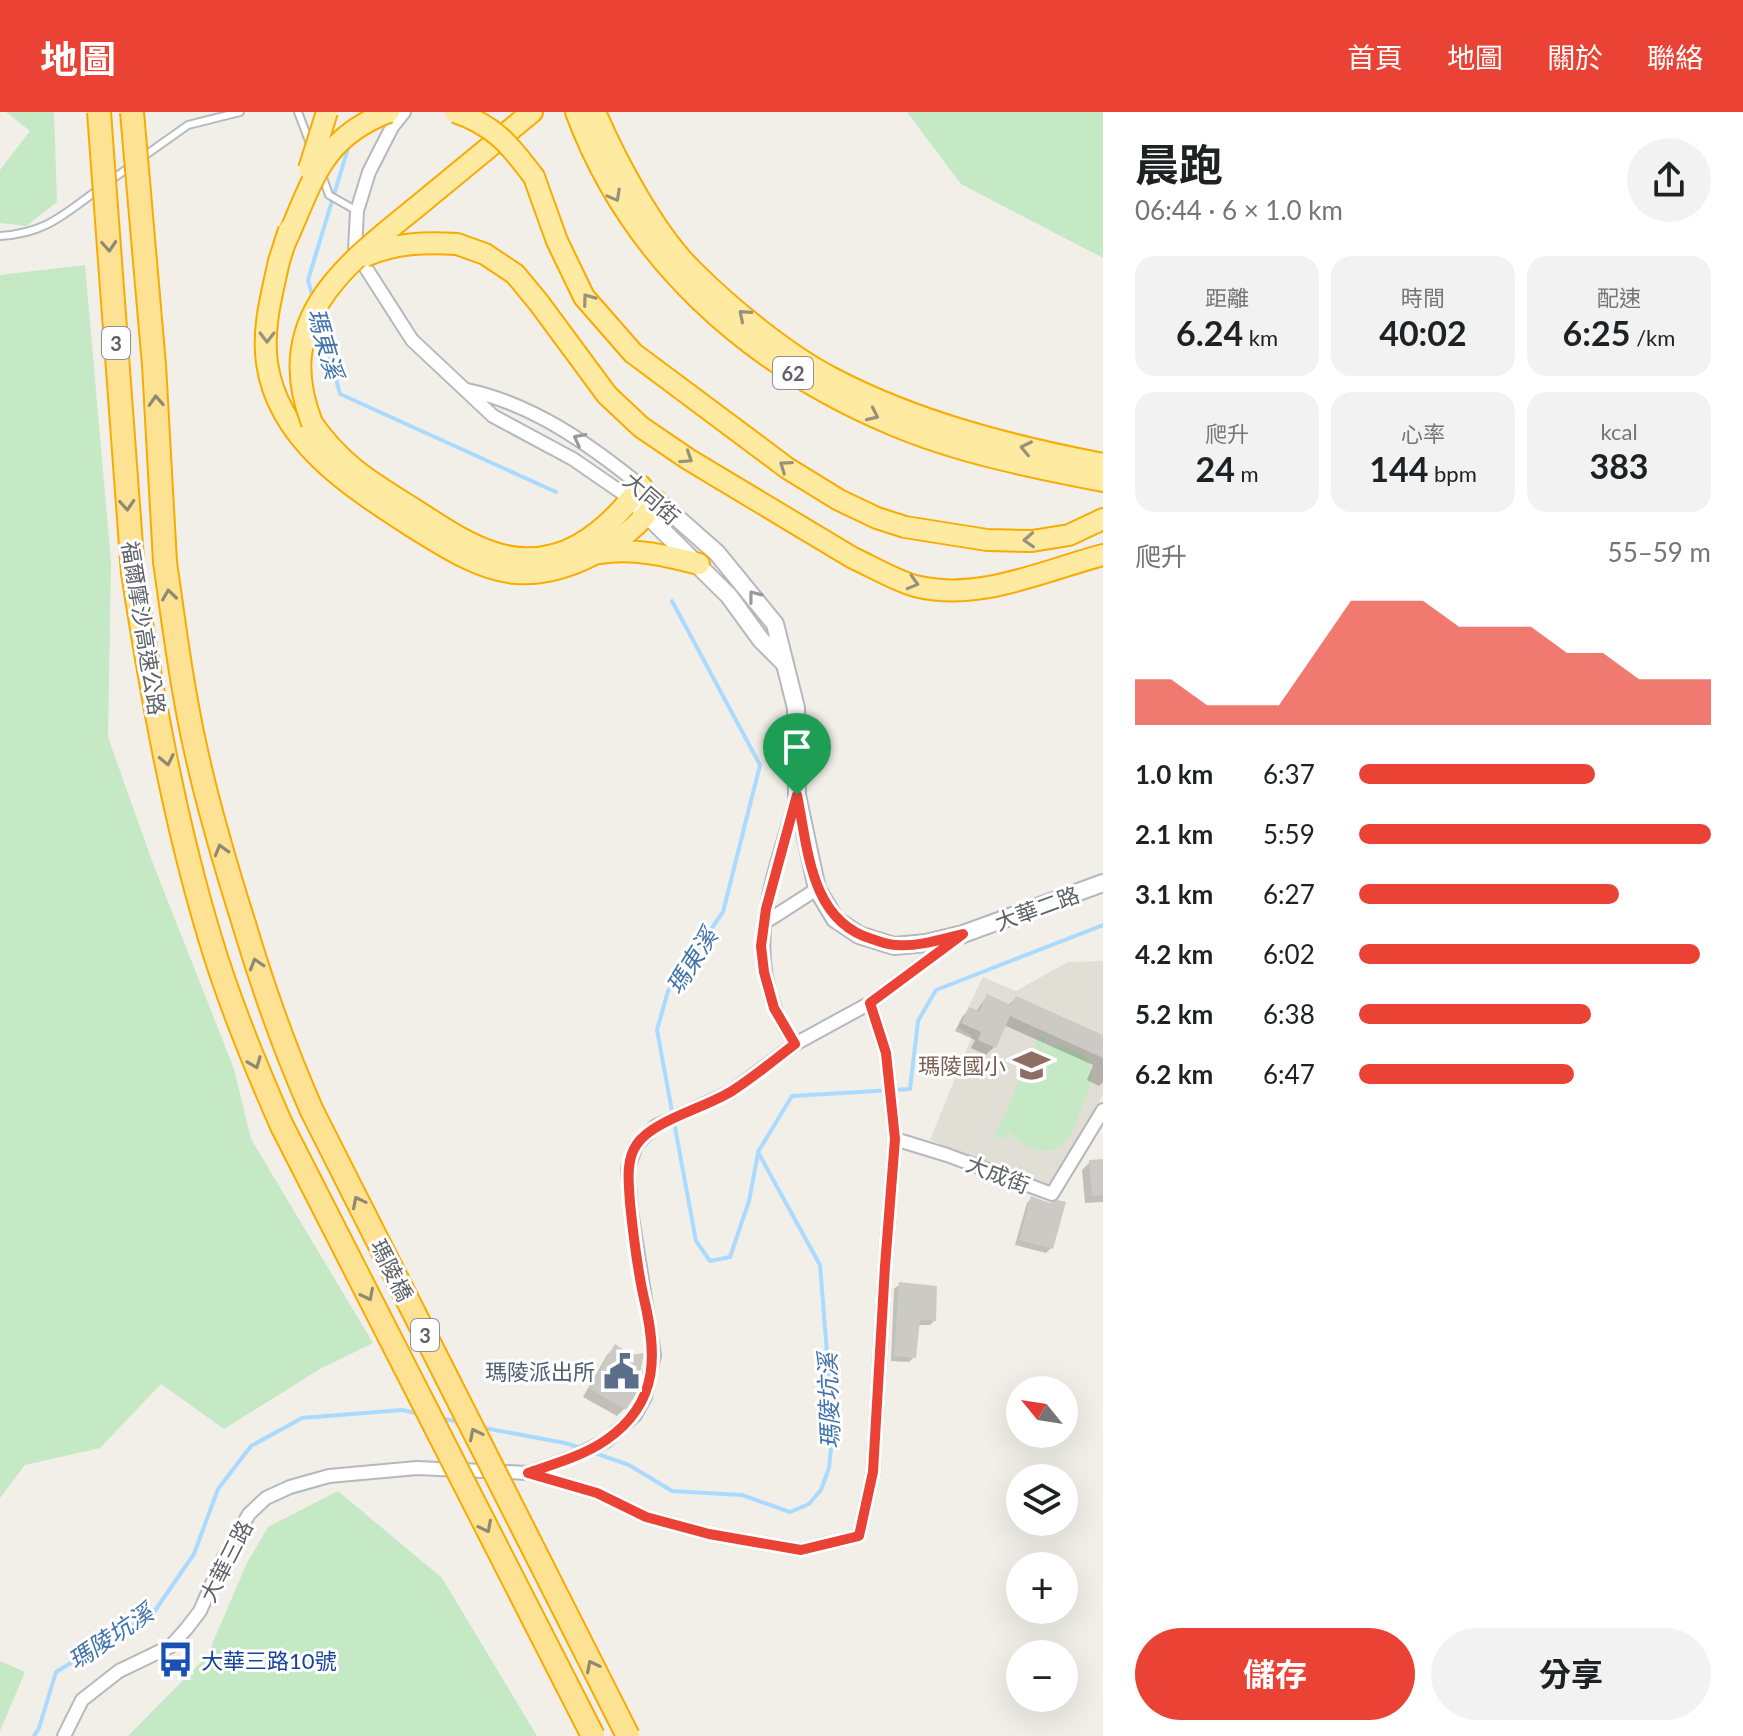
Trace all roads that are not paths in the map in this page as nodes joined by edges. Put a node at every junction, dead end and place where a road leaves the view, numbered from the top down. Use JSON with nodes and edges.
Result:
{"nodes":[{"id":1,"x":99,"y":112,"type":"edge"},
{"id":2,"x":132,"y":112,"type":"edge"},
{"id":3,"x":240,"y":112,"type":"edge"},
{"id":4,"x":298,"y":112,"type":"edge"},
{"id":5,"x":327,"y":112,"type":"edge"},
{"id":6,"x":389,"y":112,"type":"edge"},
{"id":7,"x":404,"y":112,"type":"edge"},
{"id":8,"x":455,"y":112,"type":"edge"},
{"id":9,"x":532,"y":112,"type":"edge"},
{"id":10,"x":584,"y":116,"type":"edge"},
{"id":11,"x":357,"y":211,"type":"junction"},
{"id":12,"x":0,"y":236,"type":"edge"},
{"id":13,"x":282,"y":252,"type":"junction"},
{"id":14,"x":350,"y":262,"type":"junction"},
{"id":15,"x":464,"y":389,"type":"junction"},
{"id":16,"x":1103,"y":464,"type":"edge"},
{"id":17,"x":1103,"y":481,"type":"edge"},
{"id":18,"x":636,"y":493,"type":"junction"},
{"id":19,"x":652,"y":508,"type":"junction"},
{"id":20,"x":1103,"y":519,"type":"edge"},
{"id":21,"x":591,"y":554,"type":"junction"},
{"id":22,"x":1103,"y":555,"type":"edge"},
{"id":23,"x":699,"y":564,"type":"junction"},
{"id":24,"x":787,"y":665,"type":"junction"},
{"id":25,"x":797,"y":795,"type":"junction"},
{"id":26,"x":1103,"y":883,"type":"edge"},
{"id":27,"x":817,"y":889,"type":"junction"},
{"id":28,"x":764,"y":923,"type":"junction"},
{"id":29,"x":244,"y":924,"type":"joint"},
{"id":30,"x":963,"y":934,"type":"junction"},
{"id":31,"x":870,"y":1003,"type":"junction"},
{"id":32,"x":795,"y":1044,"type":"junction"},
{"id":33,"x":1103,"y":1110,"type":"edge"},
{"id":34,"x":282,"y":1126,"type":"joint"},
{"id":35,"x":895,"y":1139,"type":"junction"},
{"id":36,"x":528,"y":1473,"type":"junction"},
{"id":37,"x":64,"y":1736,"type":"edge"},
{"id":38,"x":593,"y":1736,"type":"edge"},
{"id":39,"x":628,"y":1736,"type":"edge"}],
"edges":[{"from":1,"to":34,"type":"highway","name":"福爾摩沙高速公路","number":"3","one_way":true,"bridge":true},
{"from":29,"to":2,"type":"highway","name":"福爾摩沙高速公路","number":"3","one_way":true,"bridge":true},
{"from":3,"to":12,"type":"lane"},
{"from":4,"to":11,"type":"lane"},
{"from":5,"to":13,"type":"highway","bridge":true},
{"from":6,"to":13,"type":"highway","bridge":true},
{"from":7,"to":11,"type":"street","name":"大同街"},
{"from":20,"to":8,"type":"highway","one_way":true,"bridge":true},
{"from":9,"to":14,"type":"highway","bridge":true},
{"from":16,"to":10,"type":"highway","number":"62","one_way":true},
{"from":10,"to":17,"type":"highway","number":"62","one_way":true},
{"from":11,"to":15,"type":"street","name":"大同街"},
{"from":13,"to":21,"type":"highway","one_way":true},
{"from":14,"to":18,"type":"highway","bridge":true},
{"from":14,"to":22,"type":"highway","one_way":true,"bridge":true},
{"from":15,"to":18,"type":"street","name":"大同街"},
{"from":18,"to":15,"type":"street","name":"大同街","one_way":true},
{"from":18,"to":19,"type":"street","name":"大同街"},
{"from":19,"to":21,"type":"highway"},
{"from":19,"to":23,"type":"street","name":"大同街"},
{"from":24,"to":19,"type":"street","name":"大同街","one_way":true},
{"from":21,"to":23,"type":"highway"},
{"from":23,"to":24,"type":"street","name":"大同街"},
{"from":24,"to":25,"type":"street","name":"大同街"},
{"from":25,"to":27,"type":"street","name":"大同街"},
{"from":25,"to":28,"type":"street"},
{"from":26,"to":30,"type":"street","name":"大華二路"},
{"from":27,"to":28,"type":"street"},
{"from":27,"to":30,"type":"street"},
{"from":28,"to":32,"type":"street"},
{"from":39,"to":29,"type":"highway","name":"瑪陵橋","number":"3","one_way":true,"bridge":true},
{"from":30,"to":31,"type":"street","name":"大華二路"},
{"from":31,"to":32,"type":"street","name":"大華二路"},
{"from":31,"to":35,"type":"street"},
{"from":32,"to":36,"type":"street","name":"大華二路"},
{"from":33,"to":35,"type":"street","name":"大成街"},
{"from":34,"to":38,"type":"highway","name":"瑪陵橋","number":"3","one_way":true,"bridge":true},
{"from":35,"to":36,"type":"street"},
{"from":36,"to":37,"type":"street","name":"大華三路"}]}
